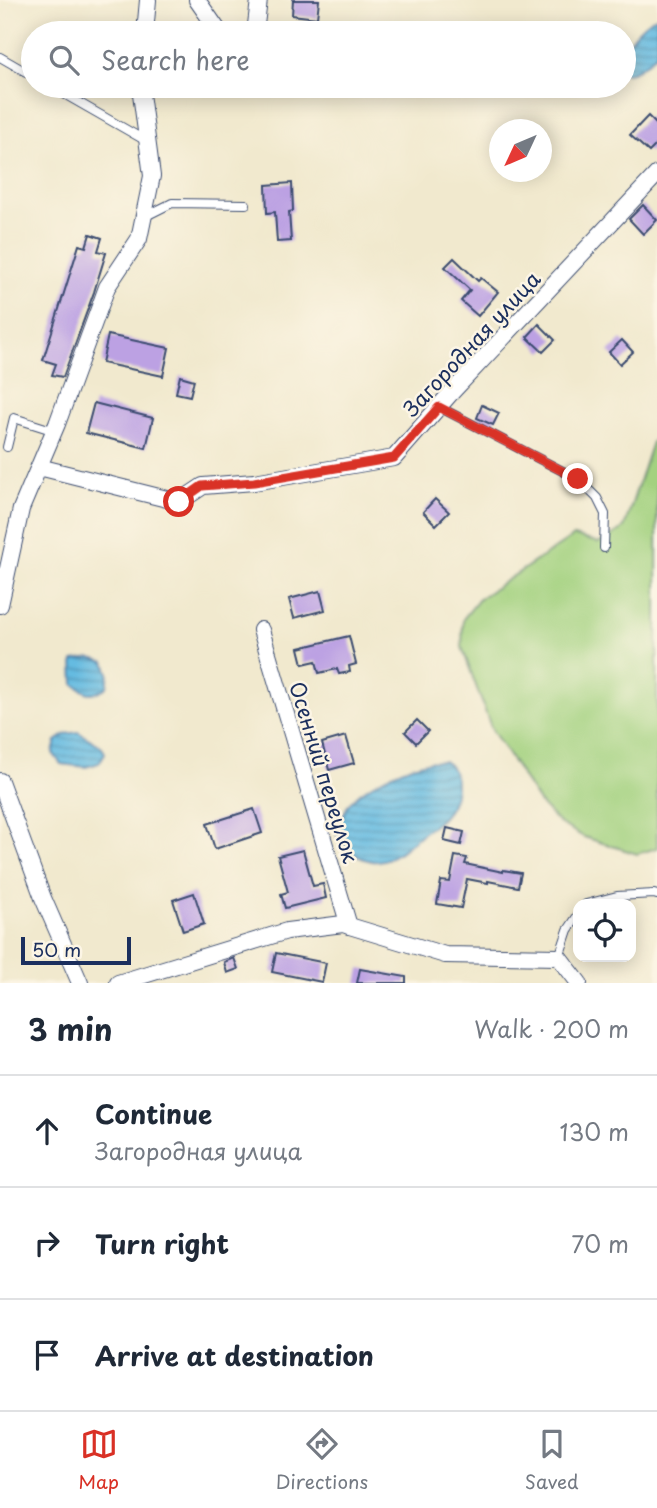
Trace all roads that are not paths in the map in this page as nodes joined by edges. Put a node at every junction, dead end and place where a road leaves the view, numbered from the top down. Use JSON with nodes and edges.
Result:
{"nodes":[{"id":1,"x":148,"y":0,"type":"edge"},
{"id":2,"x":197,"y":0,"type":"edge"},
{"id":3,"x":259,"y":0,"type":"edge"},
{"id":4,"x":146,"y":21,"type":"edge"},
{"id":5,"x":212,"y":21,"type":"edge"},
{"id":6,"x":257,"y":21,"type":"edge"},
{"id":7,"x":0,"y":57,"type":"edge"},
{"id":8,"x":21,"y":69,"type":"edge"},
{"id":9,"x":71,"y":98,"type":"edge"},
{"id":10,"x":142,"y":98,"type":"edge"},
{"id":11,"x":148,"y":142,"type":"junction"},
{"id":12,"x":657,"y":174,"type":"edge"},
{"id":13,"x":246,"y":204,"type":"dead end"},
{"id":14,"x":144,"y":217,"type":"junction"},
{"id":15,"x":439,"y":407,"type":"junction"},
{"id":16,"x":55,"y":431,"type":"junction"},
{"id":17,"x":7,"y":447,"type":"dead end"},
{"id":18,"x":39,"y":467,"type":"junction"},
{"id":19,"x":604,"y":548,"type":"dead end"},
{"id":20,"x":1,"y":597,"type":"edge"},
{"id":21,"x":261,"y":629,"type":"dead end"},
{"id":22,"x":0,"y":781,"type":"edge"},
{"id":23,"x":657,"y":895,"type":"edge"},
{"id":24,"x":605,"y":899,"type":"edge"},
{"id":25,"x":573,"y":922,"type":"edge"},
{"id":26,"x":349,"y":926,"type":"junction"},
{"id":27,"x":559,"y":957,"type":"junction"},
{"id":28,"x":80,"y":983,"type":"edge"},
{"id":29,"x":118,"y":983,"type":"edge"},
{"id":30,"x":579,"y":983,"type":"edge"}],
"edges":[{"from":1,"to":4,"type":"street"},
{"from":2,"to":5,"type":"street"},
{"from":3,"to":6,"type":"street"},
{"from":7,"to":8,"type":"lane"},
{"from":9,"to":11,"type":"lane"},
{"from":10,"to":11,"type":"street"},
{"from":11,"to":14,"type":"street"},
{"from":12,"to":15,"type":"street","name":"Загородная улица"},
{"from":13,"to":14,"type":"lane"},
{"from":14,"to":16,"type":"street"},
{"from":15,"to":18,"type":"street","name":"Загородная улица"},
{"from":15,"to":19,"type":"lane"},
{"from":16,"to":17,"type":"lane"},
{"from":16,"to":18,"type":"street"},
{"from":18,"to":20,"type":"street"},
{"from":21,"to":26,"type":"street","name":"Осенний переулок"},
{"from":22,"to":28,"type":"street"},
{"from":23,"to":24,"type":"lane"},
{"from":25,"to":27,"type":"lane"},
{"from":26,"to":27,"type":"street"},
{"from":26,"to":29,"type":"street"},
{"from":27,"to":30,"type":"street"}]}
